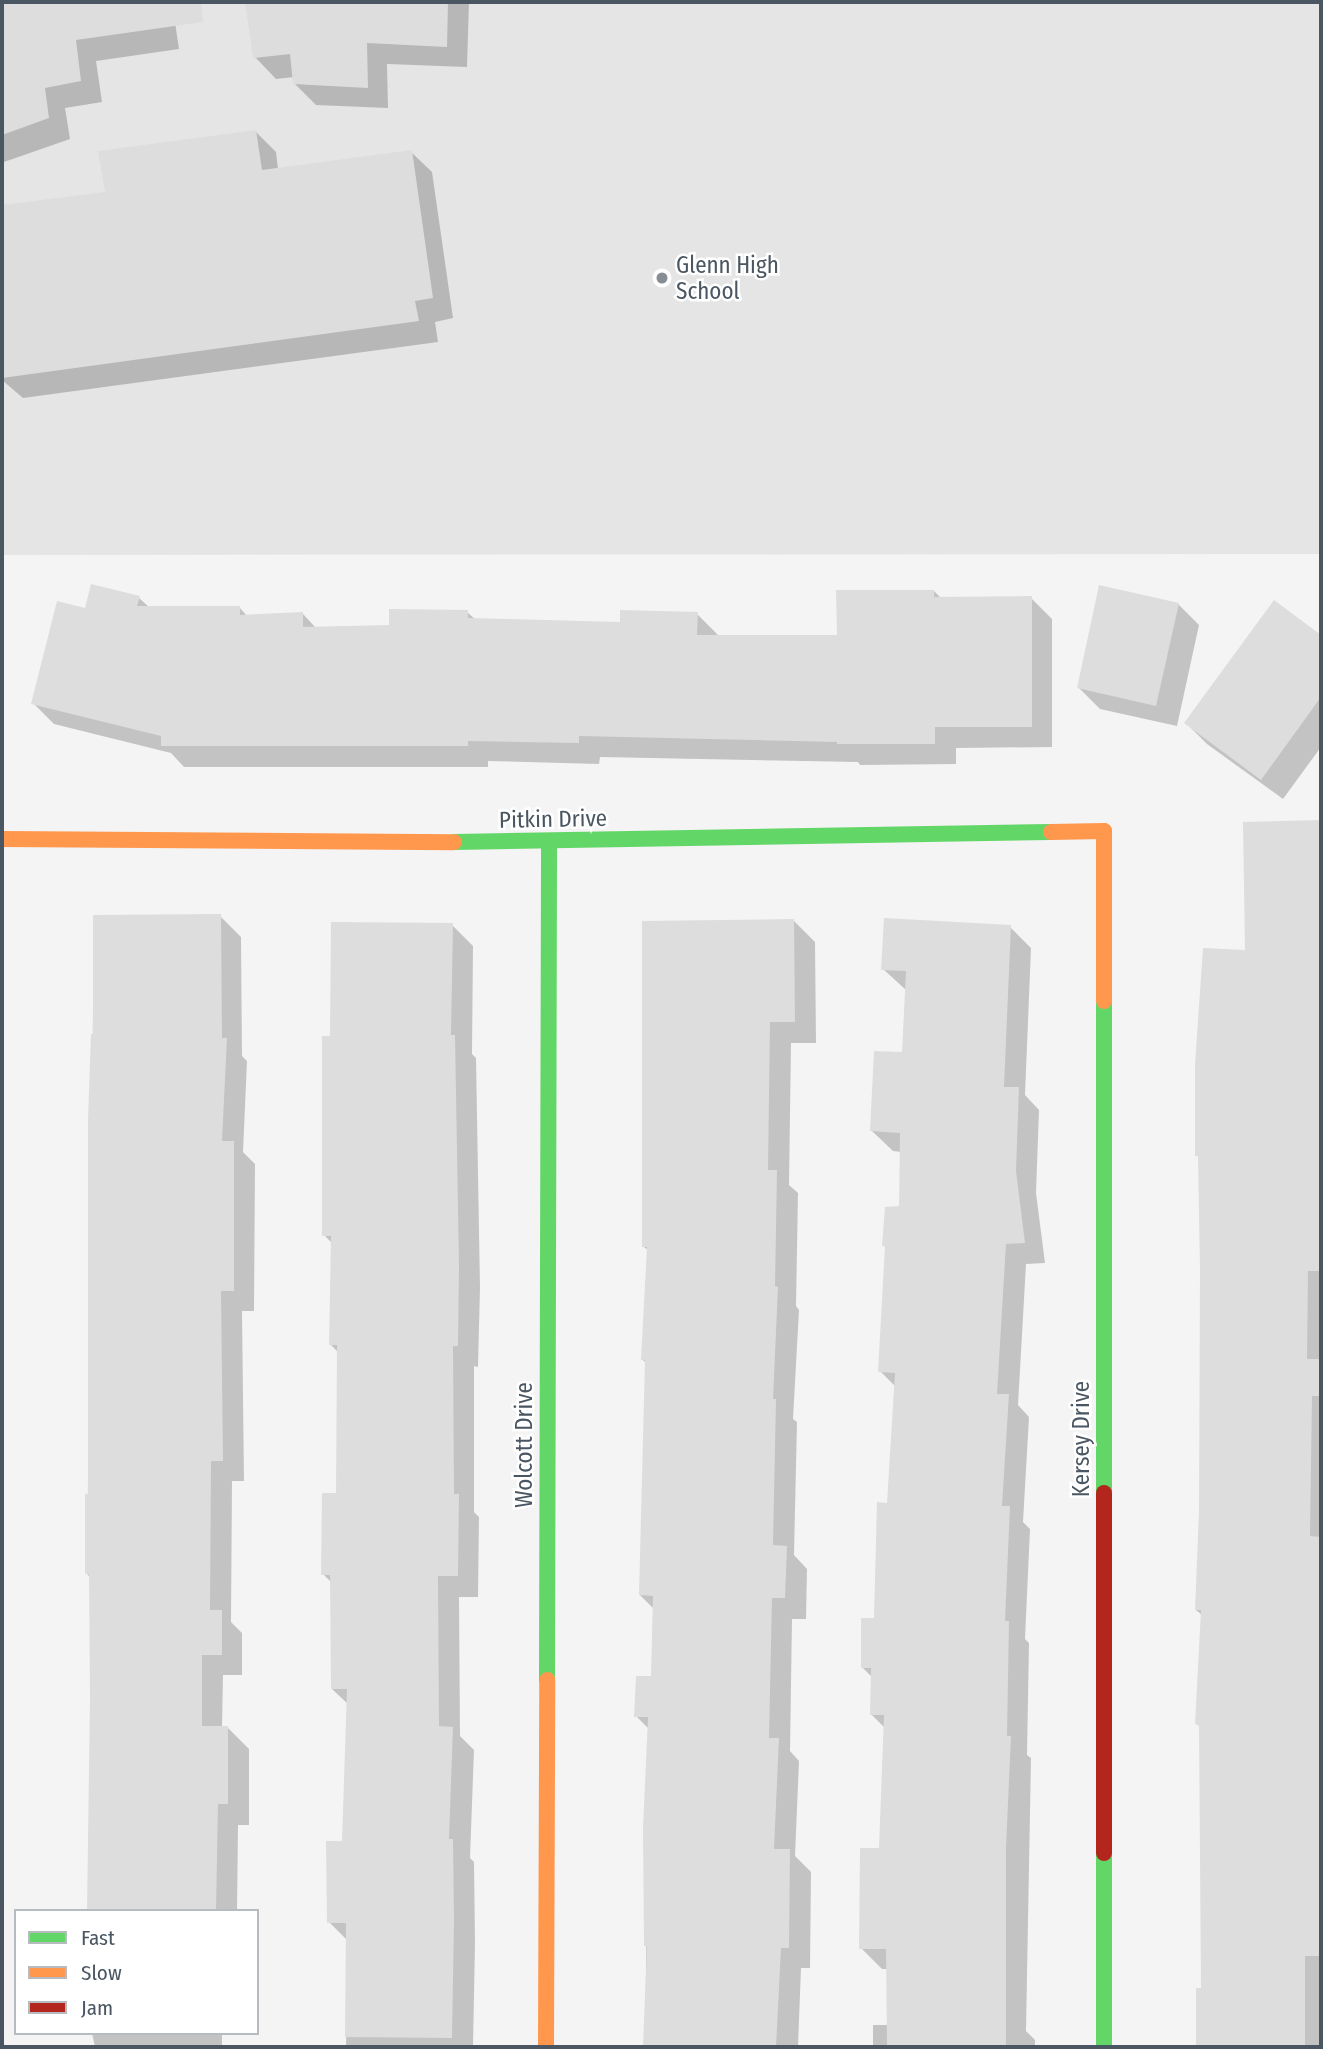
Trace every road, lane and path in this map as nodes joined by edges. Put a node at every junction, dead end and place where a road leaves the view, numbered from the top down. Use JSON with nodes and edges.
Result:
{"nodes":[{"id":1,"x":1104,"y":831,"type":"joint"},
{"id":2,"x":2,"y":839,"type":"edge"},
{"id":3,"x":548,"y":843,"type":"junction"},
{"id":4,"x":546,"y":2047,"type":"edge"},
{"id":5,"x":1104,"y":2047,"type":"edge"}],
"edges":[{"from":1,"to":3,"type":"street","name":"Pitkin Drive"},
{"from":1,"to":5,"type":"street","name":"Kersey Drive"},
{"from":2,"to":3,"type":"street","name":"Pitkin Drive"},
{"from":3,"to":4,"type":"street","name":"Wolcott Drive"}]}
